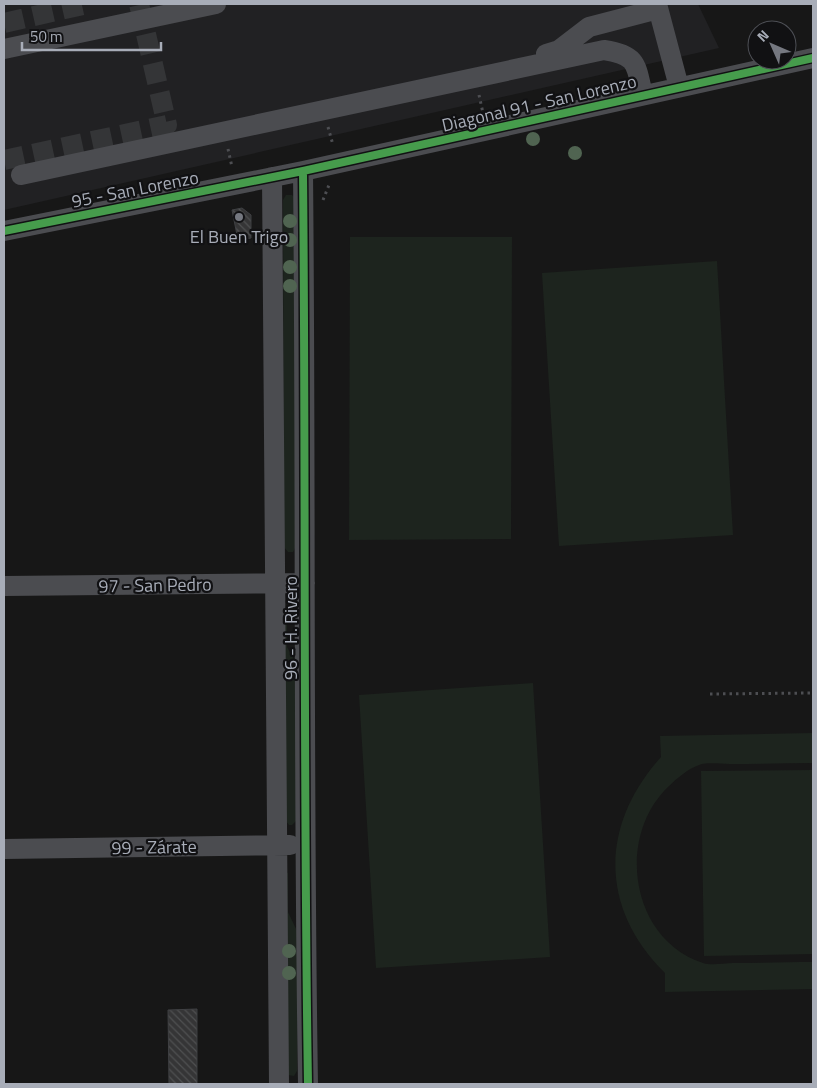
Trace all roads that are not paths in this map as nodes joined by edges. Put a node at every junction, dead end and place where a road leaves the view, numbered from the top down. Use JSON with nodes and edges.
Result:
{"nodes":[{"id":1,"x":216,"y":4,"type":"edge"},
{"id":2,"x":658,"y":6,"type":"edge"},
{"id":3,"x":4,"y":49,"type":"edge"},
{"id":4,"x":813,"y":58,"type":"edge"},
{"id":5,"x":536,"y":64,"type":"junction"},
{"id":6,"x":679,"y":87,"type":"junction"},
{"id":7,"x":643,"y":95,"type":"junction"},
{"id":8,"x":303,"y":172,"type":"junction"},
{"id":9,"x":21,"y":174,"type":"dead end"},
{"id":10,"x":272,"y":177,"type":"junction"},
{"id":11,"x":4,"y":231,"type":"edge"},
{"id":12,"x":275,"y":583,"type":"junction"},
{"id":13,"x":306,"y":583,"type":"junction"},
{"id":14,"x":4,"y":586,"type":"edge"},
{"id":15,"x":278,"y":845,"type":"junction"},
{"id":16,"x":304,"y":845,"type":"junction"},
{"id":17,"x":4,"y":849,"type":"edge"},
{"id":18,"x":279,"y":1084,"type":"edge"},
{"id":19,"x":308,"y":1084,"type":"edge"}],
"edges":[{"from":1,"to":3,"type":"street"},
{"from":2,"to":5,"type":"street"},
{"from":2,"to":6,"type":"street"},
{"from":4,"to":6,"type":"street","name":"Diagonal 91 - San Lorenzo"},
{"from":5,"to":7,"type":"street"},
{"from":5,"to":9,"type":"street"},
{"from":6,"to":7,"type":"street","name":"Diagonal 91 - San Lorenzo"},
{"from":7,"to":8,"type":"street","name":"Diagonal 91 - San Lorenzo"},
{"from":8,"to":10,"type":"street","name":"Diagonal 91 - San Lorenzo"},
{"from":8,"to":13,"type":"street","name":"96 - H. Rivero"},
{"from":10,"to":11,"type":"street","name":"95 - San Lorenzo"},
{"from":10,"to":12,"type":"street","name":"96 - H. Rivero"},
{"from":12,"to":13,"type":"street","name":"97 - San Pedro"},
{"from":12,"to":14,"type":"street","name":"97 - San Pedro"},
{"from":12,"to":15,"type":"street","name":"96 - H. Rivero"},
{"from":13,"to":16,"type":"street","name":"96 - H. Rivero"},
{"from":15,"to":16,"type":"street","name":"99 - Zárate"},
{"from":15,"to":17,"type":"street","name":"99 - Zárate"},
{"from":15,"to":18,"type":"street","name":"96 - H. Rivero"},
{"from":16,"to":19,"type":"street","name":"96 - H. Rivero"}]}
